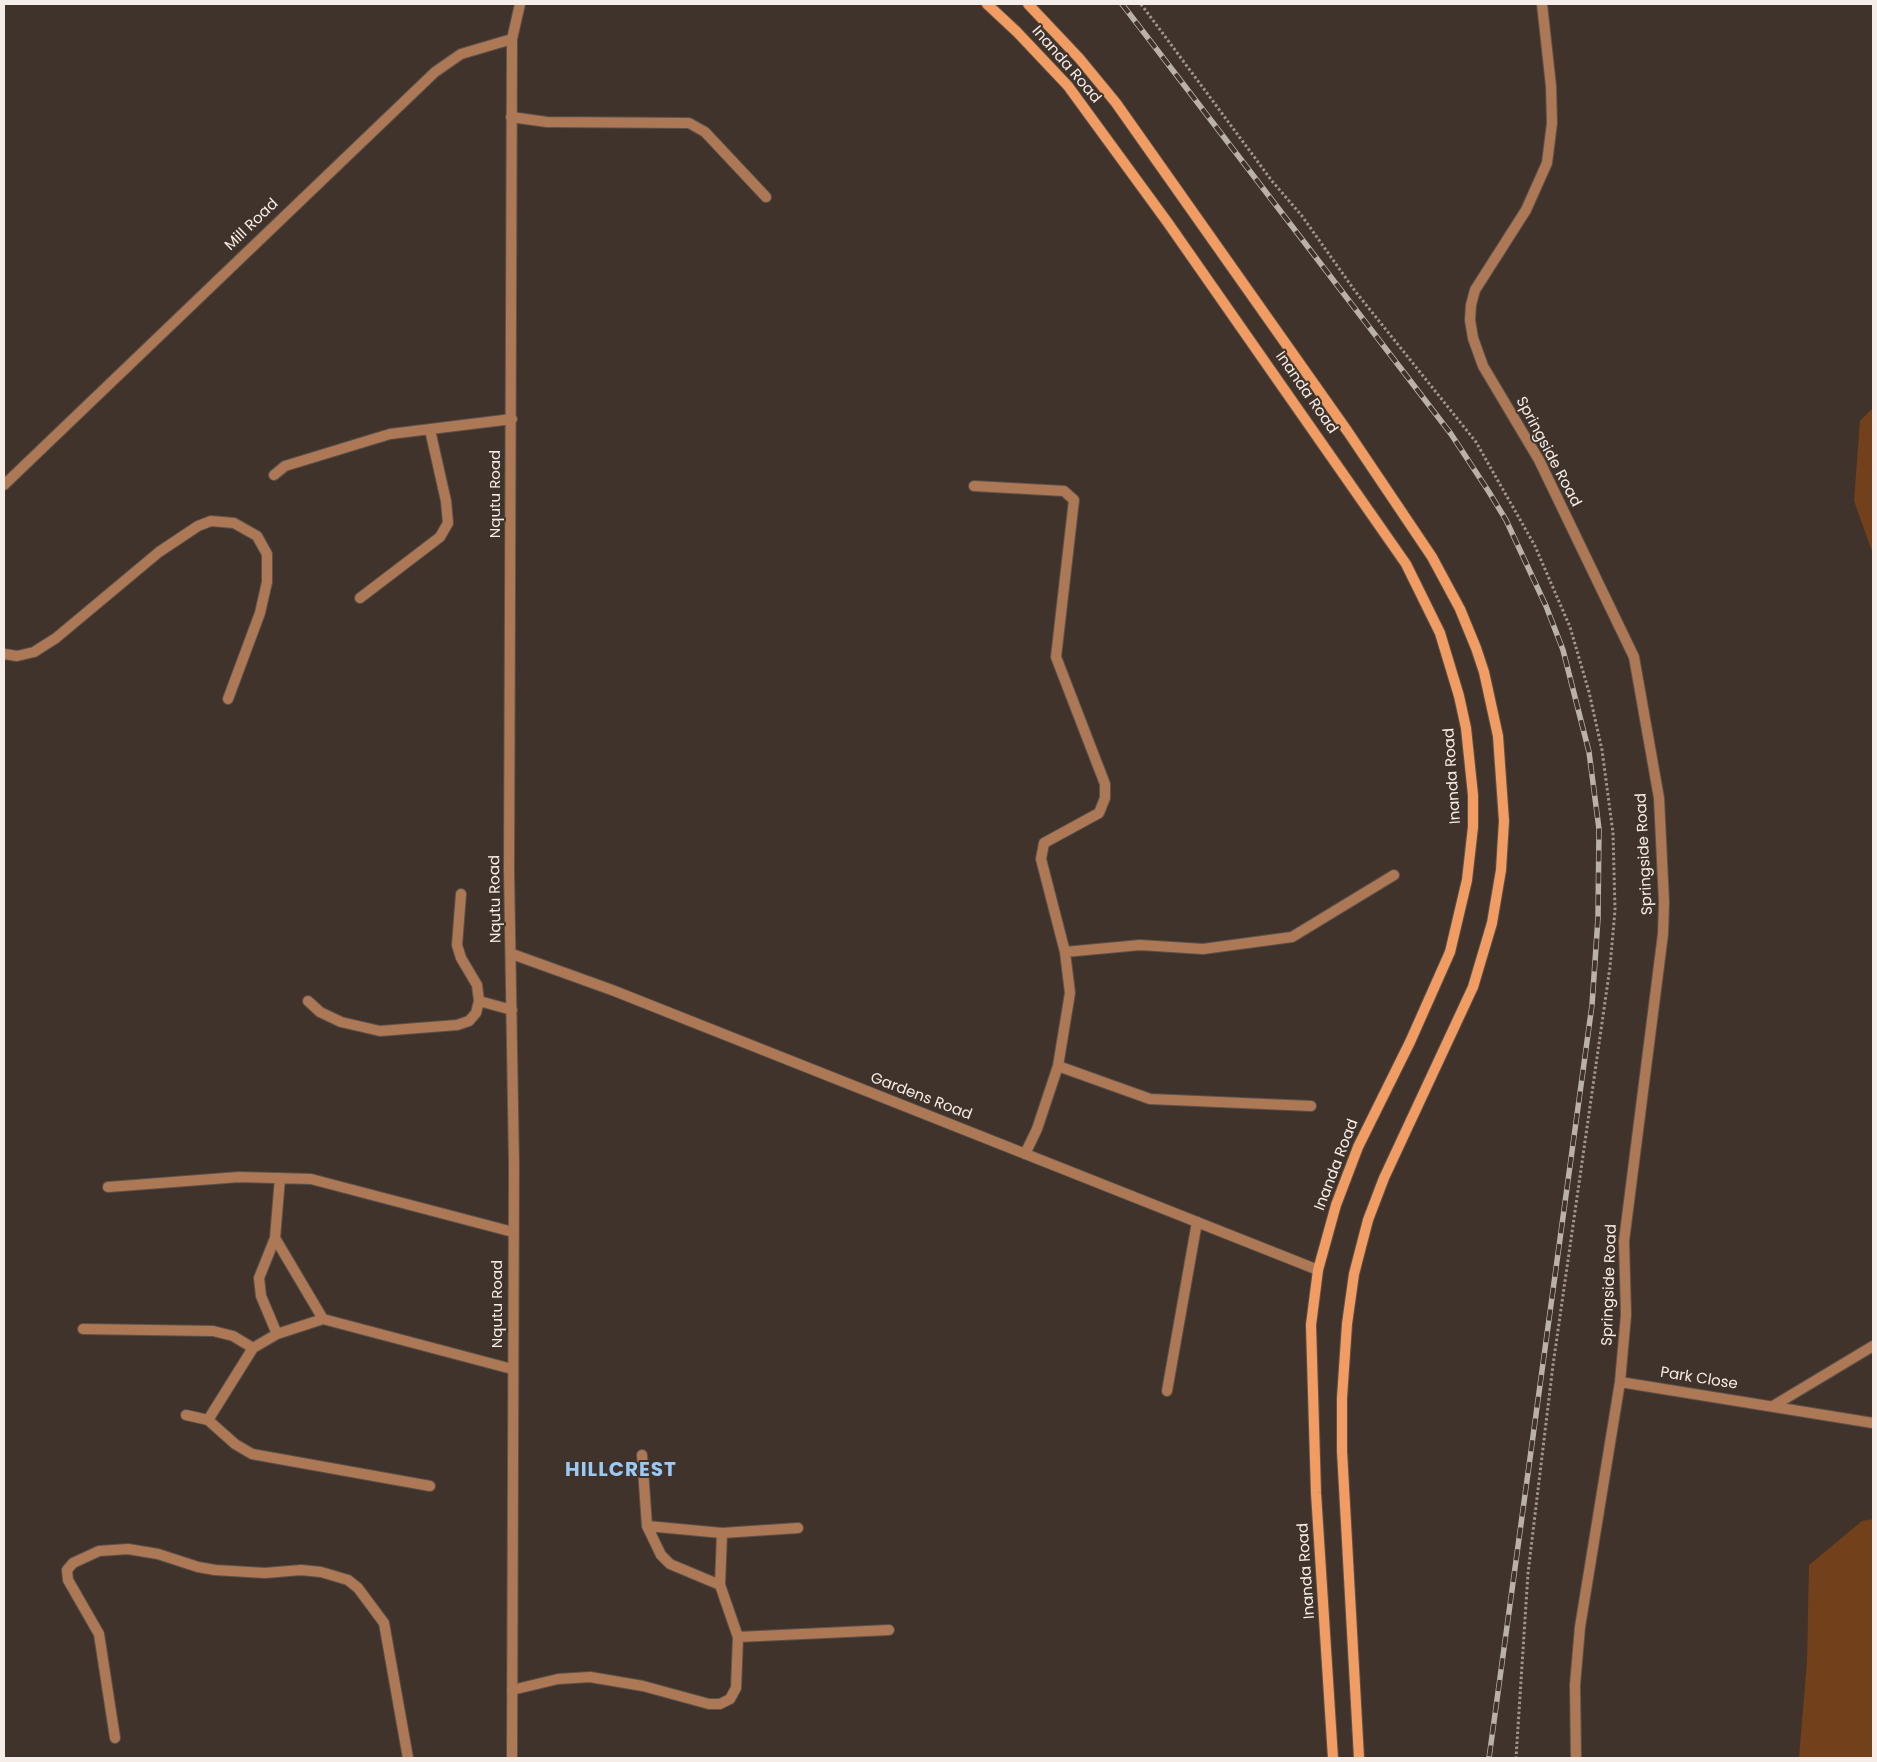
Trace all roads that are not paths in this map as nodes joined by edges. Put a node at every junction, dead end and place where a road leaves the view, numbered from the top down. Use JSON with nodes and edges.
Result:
{"nodes":[{"id":1,"x":520,"y":4,"type":"edge"},
{"id":2,"x":987,"y":4,"type":"edge"},
{"id":3,"x":1028,"y":4,"type":"edge"},
{"id":4,"x":1542,"y":4,"type":"edge"},
{"id":5,"x":512,"y":39,"type":"junction"},
{"id":6,"x":511,"y":117,"type":"junction"},
{"id":7,"x":766,"y":197,"type":"dead end"},
{"id":8,"x":512,"y":419,"type":"junction"},
{"id":9,"x":430,"y":430,"type":"junction"},
{"id":10,"x":274,"y":475,"type":"dead end"},
{"id":11,"x":4,"y":485,"type":"edge"},
{"id":12,"x":974,"y":486,"type":"dead end"},
{"id":13,"x":360,"y":598,"type":"dead end"},
{"id":14,"x":4,"y":654,"type":"edge"},
{"id":15,"x":228,"y":699,"type":"dead end"},
{"id":16,"x":1394,"y":875,"type":"dead end"},
{"id":17,"x":461,"y":894,"type":"dead end"},
{"id":18,"x":1065,"y":952,"type":"junction"},
{"id":19,"x":512,"y":954,"type":"junction"},
{"id":20,"x":308,"y":1002,"type":"dead end"},
{"id":21,"x":484,"y":1002,"type":"junction"},
{"id":22,"x":512,"y":1010,"type":"junction"},
{"id":23,"x":1058,"y":1066,"type":"junction"},
{"id":24,"x":1311,"y":1106,"type":"dead end"},
{"id":25,"x":1025,"y":1154,"type":"junction"},
{"id":26,"x":280,"y":1178,"type":"junction"},
{"id":27,"x":108,"y":1187,"type":"dead end"},
{"id":28,"x":1197,"y":1222,"type":"junction"},
{"id":29,"x":513,"y":1232,"type":"junction"},
{"id":30,"x":275,"y":1238,"type":"junction"},
{"id":31,"x":1318,"y":1270,"type":"junction"},
{"id":32,"x":323,"y":1319,"type":"junction"},
{"id":33,"x":83,"y":1329,"type":"dead end"},
{"id":34,"x":277,"y":1334,"type":"junction"},
{"id":35,"x":1873,"y":1346,"type":"edge"},
{"id":36,"x":253,"y":1348,"type":"junction"},
{"id":37,"x":512,"y":1369,"type":"junction"},
{"id":38,"x":1620,"y":1382,"type":"junction"},
{"id":39,"x":1167,"y":1390,"type":"dead end"},
{"id":40,"x":1773,"y":1406,"type":"junction"},
{"id":41,"x":186,"y":1415,"type":"dead end"},
{"id":42,"x":208,"y":1420,"type":"junction"},
{"id":43,"x":1873,"y":1423,"type":"edge"},
{"id":44,"x":642,"y":1455,"type":"dead end"},
{"id":45,"x":430,"y":1486,"type":"dead end"},
{"id":46,"x":647,"y":1526,"type":"junction"},
{"id":47,"x":798,"y":1528,"type":"dead end"},
{"id":48,"x":722,"y":1533,"type":"junction"},
{"id":49,"x":720,"y":1585,"type":"junction"},
{"id":50,"x":889,"y":1630,"type":"dead end"},
{"id":51,"x":738,"y":1637,"type":"junction"},
{"id":52,"x":512,"y":1690,"type":"junction"},
{"id":53,"x":115,"y":1738,"type":"dead end"},
{"id":54,"x":408,"y":1758,"type":"edge"},
{"id":55,"x":512,"y":1758,"type":"edge"},
{"id":56,"x":1333,"y":1758,"type":"edge"},
{"id":57,"x":1359,"y":1758,"type":"edge"},
{"id":58,"x":1576,"y":1758,"type":"edge"}],
"edges":[{"from":1,"to":5,"type":"street"},
{"from":2,"to":31,"type":"main road","name":"Inanda Road"},
{"from":3,"to":57,"type":"main road","name":"Inanda Road"},
{"from":4,"to":38,"type":"street","name":"Springside Road"},
{"from":5,"to":6,"type":"street","name":"Nqutu Road"},
{"from":5,"to":11,"type":"street","name":"Mill Road"},
{"from":6,"to":7,"type":"street"},
{"from":6,"to":8,"type":"street","name":"Nqutu Road"},
{"from":8,"to":9,"type":"street"},
{"from":8,"to":19,"type":"street","name":"Nqutu Road"},
{"from":9,"to":10,"type":"street"},
{"from":9,"to":13,"type":"street"},
{"from":12,"to":18,"type":"street"},
{"from":14,"to":15,"type":"street"},
{"from":16,"to":18,"type":"street"},
{"from":17,"to":21,"type":"street"},
{"from":18,"to":23,"type":"street"},
{"from":19,"to":22,"type":"street","name":"Nqutu Road"},
{"from":19,"to":25,"type":"street","name":"Gardens Road"},
{"from":20,"to":21,"type":"street"},
{"from":21,"to":22,"type":"street"},
{"from":22,"to":29,"type":"street","name":"Nqutu Road"},
{"from":23,"to":24,"type":"street"},
{"from":23,"to":25,"type":"street"},
{"from":25,"to":28,"type":"street","name":"Gardens Road"},
{"from":26,"to":27,"type":"street"},
{"from":26,"to":29,"type":"street"},
{"from":26,"to":30,"type":"street"},
{"from":28,"to":31,"type":"street","name":"Gardens Road"},
{"from":28,"to":39,"type":"street"},
{"from":29,"to":37,"type":"street","name":"Nqutu Road"},
{"from":30,"to":32,"type":"street"},
{"from":30,"to":34,"type":"street"},
{"from":31,"to":56,"type":"main road","name":"Inanda Road"},
{"from":32,"to":34,"type":"street"},
{"from":32,"to":37,"type":"street"},
{"from":33,"to":36,"type":"street"},
{"from":34,"to":36,"type":"street"},
{"from":35,"to":40,"type":"street"},
{"from":36,"to":42,"type":"street"},
{"from":37,"to":52,"type":"street","name":"Nqutu Road"},
{"from":38,"to":40,"type":"street","name":"Park Close"},
{"from":38,"to":58,"type":"street","name":"Springside Road"},
{"from":40,"to":43,"type":"street","name":"Park Close"},
{"from":41,"to":42,"type":"street"},
{"from":42,"to":45,"type":"street"},
{"from":44,"to":46,"type":"street"},
{"from":46,"to":48,"type":"street"},
{"from":46,"to":49,"type":"street"},
{"from":47,"to":48,"type":"street"},
{"from":48,"to":49,"type":"street"},
{"from":49,"to":51,"type":"street"},
{"from":50,"to":51,"type":"street"},
{"from":51,"to":52,"type":"street"},
{"from":52,"to":55,"type":"street","name":"Nqutu Road"},
{"from":53,"to":54,"type":"street"}]}
